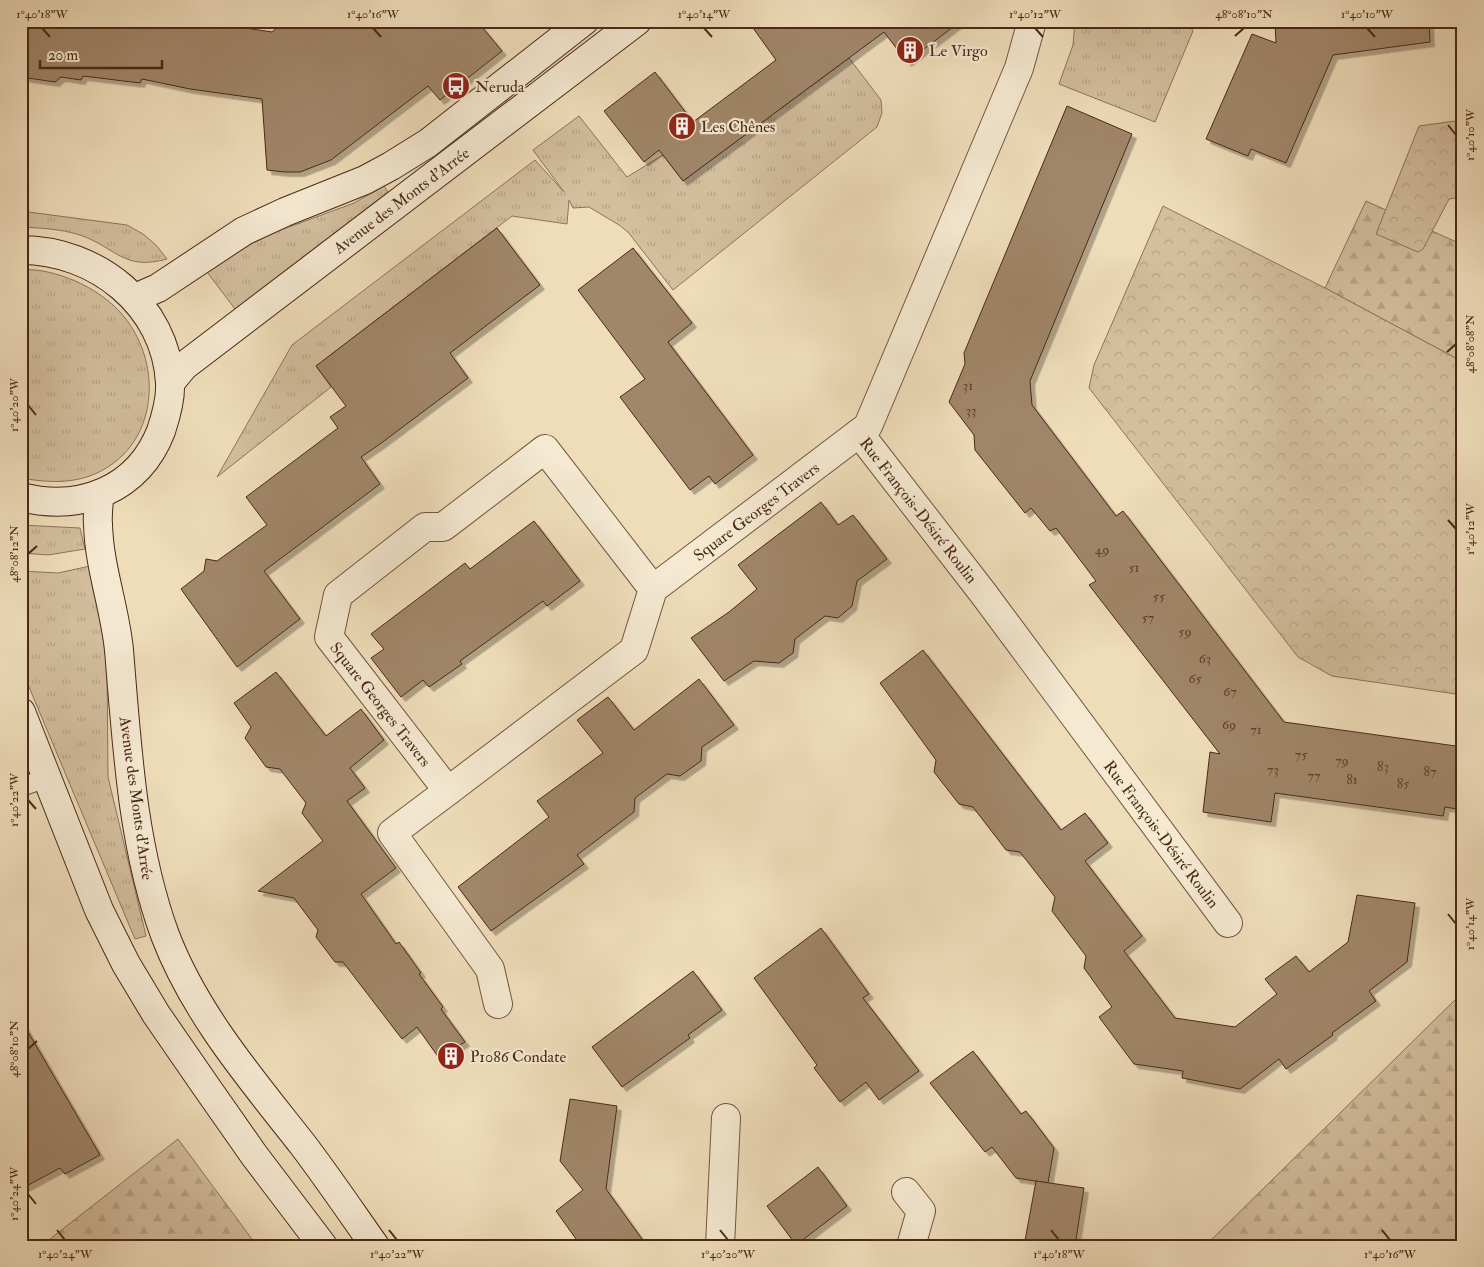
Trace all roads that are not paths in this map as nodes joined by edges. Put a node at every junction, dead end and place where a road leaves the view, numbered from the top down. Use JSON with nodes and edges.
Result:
{"nodes":[{"id":1,"x":584,"y":21,"type":"edge"},
{"id":2,"x":637,"y":21,"type":"edge"},
{"id":3,"x":1032,"y":21,"type":"edge"},
{"id":4,"x":21,"y":250,"type":"edge"},
{"id":5,"x":135,"y":298,"type":"junction"},
{"id":6,"x":170,"y":383,"type":"junction"},
{"id":7,"x":859,"y":433,"type":"junction"},
{"id":8,"x":99,"y":495,"type":"junction"},
{"id":9,"x":21,"y":497,"type":"edge"},
{"id":10,"x":653,"y":589,"type":"junction"},
{"id":11,"x":21,"y":712,"type":"edge"},
{"id":12,"x":47,"y":778,"type":"junction"},
{"id":13,"x":21,"y":787,"type":"edge"},
{"id":14,"x":448,"y":791,"type":"junction"},
{"id":15,"x":1228,"y":923,"type":"dead end"},
{"id":16,"x":498,"y":1004,"type":"dead end"},
{"id":17,"x":726,"y":1118,"type":"dead end"},
{"id":18,"x":906,"y":1192,"type":"dead end"},
{"id":19,"x":323,"y":1246,"type":"edge"},
{"id":20,"x":375,"y":1246,"type":"edge"},
{"id":21,"x":720,"y":1246,"type":"edge"},
{"id":22,"x":911,"y":1246,"type":"edge"}],
"edges":[{"from":1,"to":5,"type":"street","name":"Avenue des Monts d'Arrée"},
{"from":2,"to":6,"type":"street","name":"Avenue des Monts d'Arrée"},
{"from":3,"to":7,"type":"street","name":"Rue François-Désiré Roulin"},
{"from":4,"to":5,"type":"street"},
{"from":5,"to":6,"type":"street"},
{"from":6,"to":8,"type":"street"},
{"from":7,"to":10,"type":"street","name":"Square Georges Travers"},
{"from":7,"to":15,"type":"street","name":"Rue François-Désiré Roulin"},
{"from":8,"to":9,"type":"street"},
{"from":8,"to":20,"type":"street","name":"Avenue des Monts d'Arrée"},
{"from":10,"to":14,"type":"street"},
{"from":10,"to":14,"type":"street","name":"Square Georges Travers"},
{"from":11,"to":12,"type":"street"},
{"from":12,"to":13,"type":"lane"},
{"from":12,"to":19,"type":"street"},
{"from":14,"to":16,"type":"street"},
{"from":17,"to":21,"type":"street"},
{"from":18,"to":22,"type":"street"}]}
